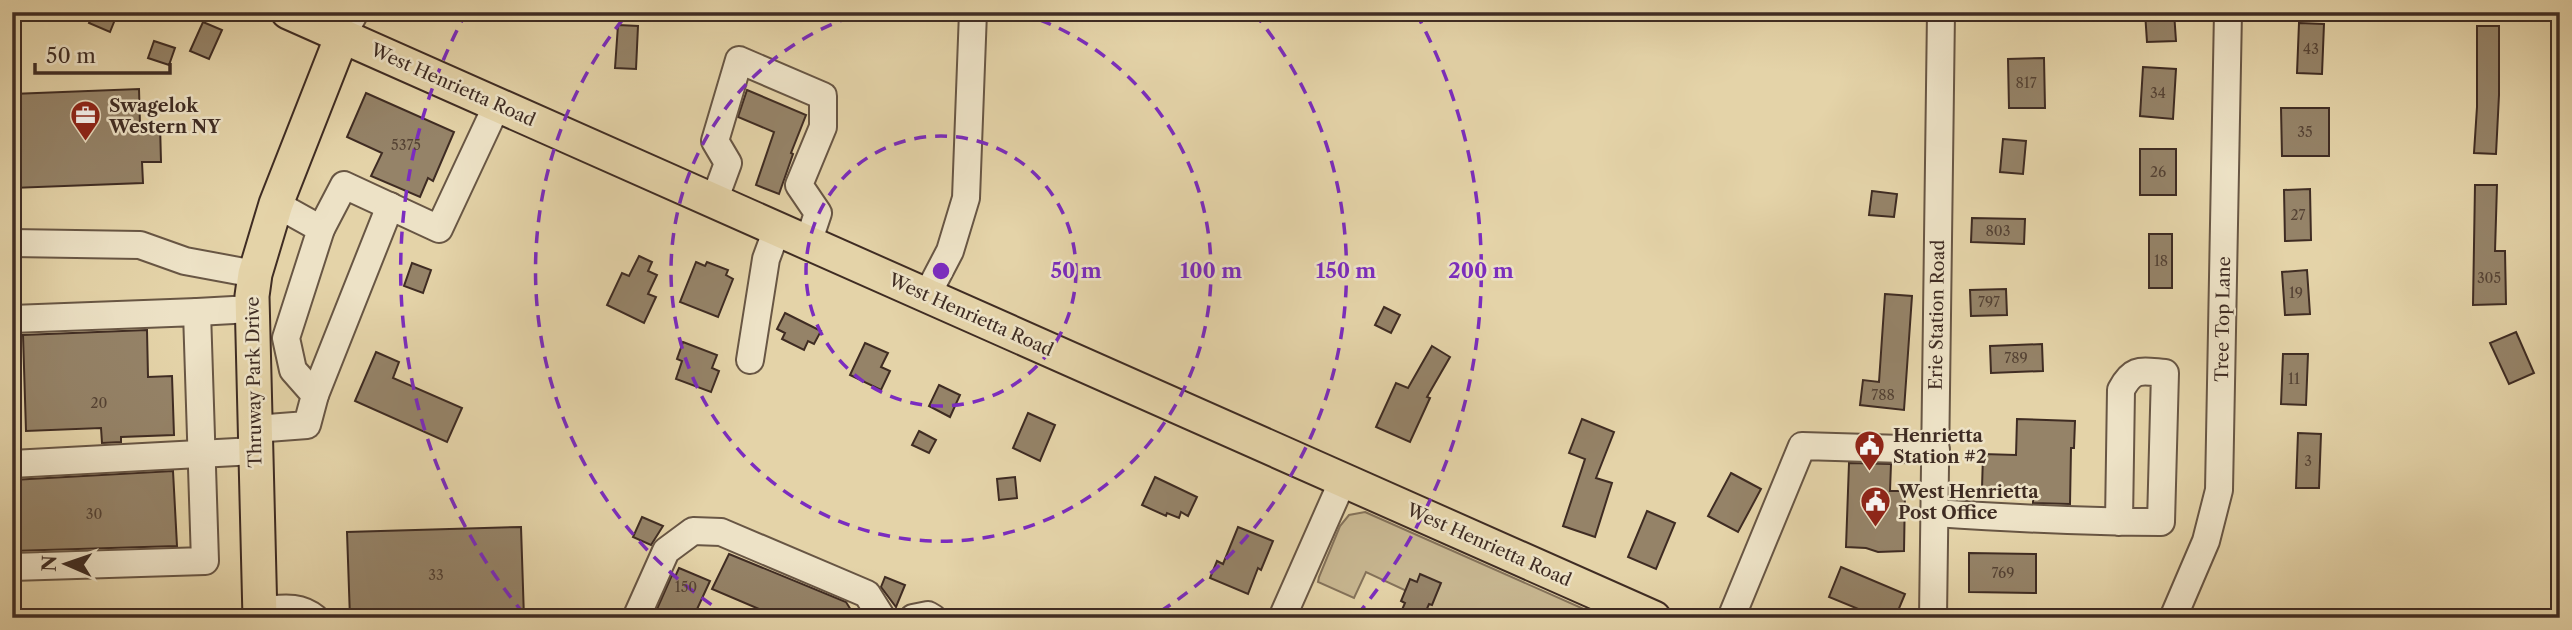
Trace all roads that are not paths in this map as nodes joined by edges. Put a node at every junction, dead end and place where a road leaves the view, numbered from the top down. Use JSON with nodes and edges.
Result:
{"nodes":[{"id":1,"x":288,"y":12,"type":"edge"},
{"id":2,"x":973,"y":12,"type":"edge"},
{"id":3,"x":1941,"y":12,"type":"edge"},
{"id":4,"x":2228,"y":12,"type":"edge"},
{"id":5,"x":348,"y":24,"type":"edge"},
{"id":6,"x":497,"y":105,"type":"junction"},
{"id":7,"x":714,"y":201,"type":"junction"},
{"id":8,"x":276,"y":204,"type":"junction"},
{"id":9,"x":390,"y":206,"type":"junction"},
{"id":10,"x":321,"y":229,"type":"junction"},
{"id":11,"x":777,"y":229,"type":"junction"},
{"id":12,"x":12,"y":243,"type":"edge"},
{"id":13,"x":808,"y":243,"type":"junction"},
{"id":14,"x":255,"y":274,"type":"junction"},
{"id":15,"x":927,"y":295,"type":"junction"},
{"id":16,"x":251,"y":309,"type":"junction"},
{"id":17,"x":197,"y":312,"type":"junction"},
{"id":18,"x":12,"y":319,"type":"edge"},
{"id":19,"x":750,"y":360,"type":"dead end"},
{"id":20,"x":315,"y":395,"type":"junction"},
{"id":21,"x":254,"y":440,"type":"junction"},
{"id":22,"x":1936,"y":450,"type":"junction"},
{"id":23,"x":201,"y":454,"type":"junction"},
{"id":24,"x":12,"y":464,"type":"edge"},
{"id":25,"x":1343,"y":480,"type":"junction"},
{"id":26,"x":1935,"y":513,"type":"junction"},
{"id":27,"x":2119,"y":522,"type":"junction"},
{"id":28,"x":12,"y":567,"type":"edge"},
{"id":29,"x":260,"y":614,"type":"edge"},
{"id":30,"x":314,"y":618,"type":"edge"},
{"id":31,"x":636,"y":618,"type":"edge"},
{"id":32,"x":882,"y":618,"type":"edge"},
{"id":33,"x":914,"y":618,"type":"edge"},
{"id":34,"x":933,"y":618,"type":"edge"},
{"id":35,"x":1282,"y":618,"type":"edge"},
{"id":36,"x":1654,"y":618,"type":"edge"},
{"id":37,"x":1731,"y":618,"type":"edge"},
{"id":38,"x":1933,"y":618,"type":"edge"},
{"id":39,"x":2173,"y":618,"type":"edge"}],
"edges":[{"from":1,"to":5,"type":"main road","name":"West Henrietta Road"},
{"from":2,"to":15,"type":"street"},
{"from":3,"to":22,"type":"street","name":"Erie Station Road"},
{"from":4,"to":39,"type":"street","name":"Tree Top Lane"},
{"from":5,"to":6,"type":"main road","name":"West Henrietta Road"},
{"from":5,"to":8,"type":"main road","name":"Thruway Park Drive"},
{"from":6,"to":7,"type":"main road","name":"West Henrietta Road"},
{"from":6,"to":9,"type":"street"},
{"from":7,"to":11,"type":"main road","name":"West Henrietta Road"},
{"from":7,"to":13,"type":"street"},
{"from":8,"to":10,"type":"street"},
{"from":8,"to":14,"type":"main road","name":"Thruway Park Drive"},
{"from":9,"to":10,"type":"street"},
{"from":9,"to":20,"type":"street"},
{"from":10,"to":20,"type":"street"},
{"from":11,"to":13,"type":"main road","name":"West Henrietta Road"},
{"from":11,"to":19,"type":"street"},
{"from":12,"to":14,"type":"street"},
{"from":13,"to":15,"type":"main road","name":"West Henrietta Road"},
{"from":14,"to":16,"type":"main road","name":"Thruway Park Drive"},
{"from":15,"to":25,"type":"main road","name":"West Henrietta Road"},
{"from":16,"to":17,"type":"street"},
{"from":16,"to":21,"type":"main road","name":"Thruway Park Drive"},
{"from":17,"to":18,"type":"street"},
{"from":17,"to":23,"type":"street"},
{"from":20,"to":21,"type":"street"},
{"from":21,"to":23,"type":"street"},
{"from":21,"to":29,"type":"main road","name":"Thruway Park Drive"},
{"from":22,"to":26,"type":"street","name":"Erie Station Road"},
{"from":22,"to":37,"type":"street"},
{"from":23,"to":24,"type":"street"},
{"from":23,"to":28,"type":"street"},
{"from":25,"to":35,"type":"street"},
{"from":25,"to":36,"type":"main road","name":"West Henrietta Road"},
{"from":26,"to":27,"type":"street"},
{"from":26,"to":38,"type":"street","name":"Erie Station Road"},
{"from":27,"to":27,"type":"street"},
{"from":29,"to":30,"type":"street"},
{"from":31,"to":32,"type":"street"},
{"from":33,"to":34,"type":"street"}]}
